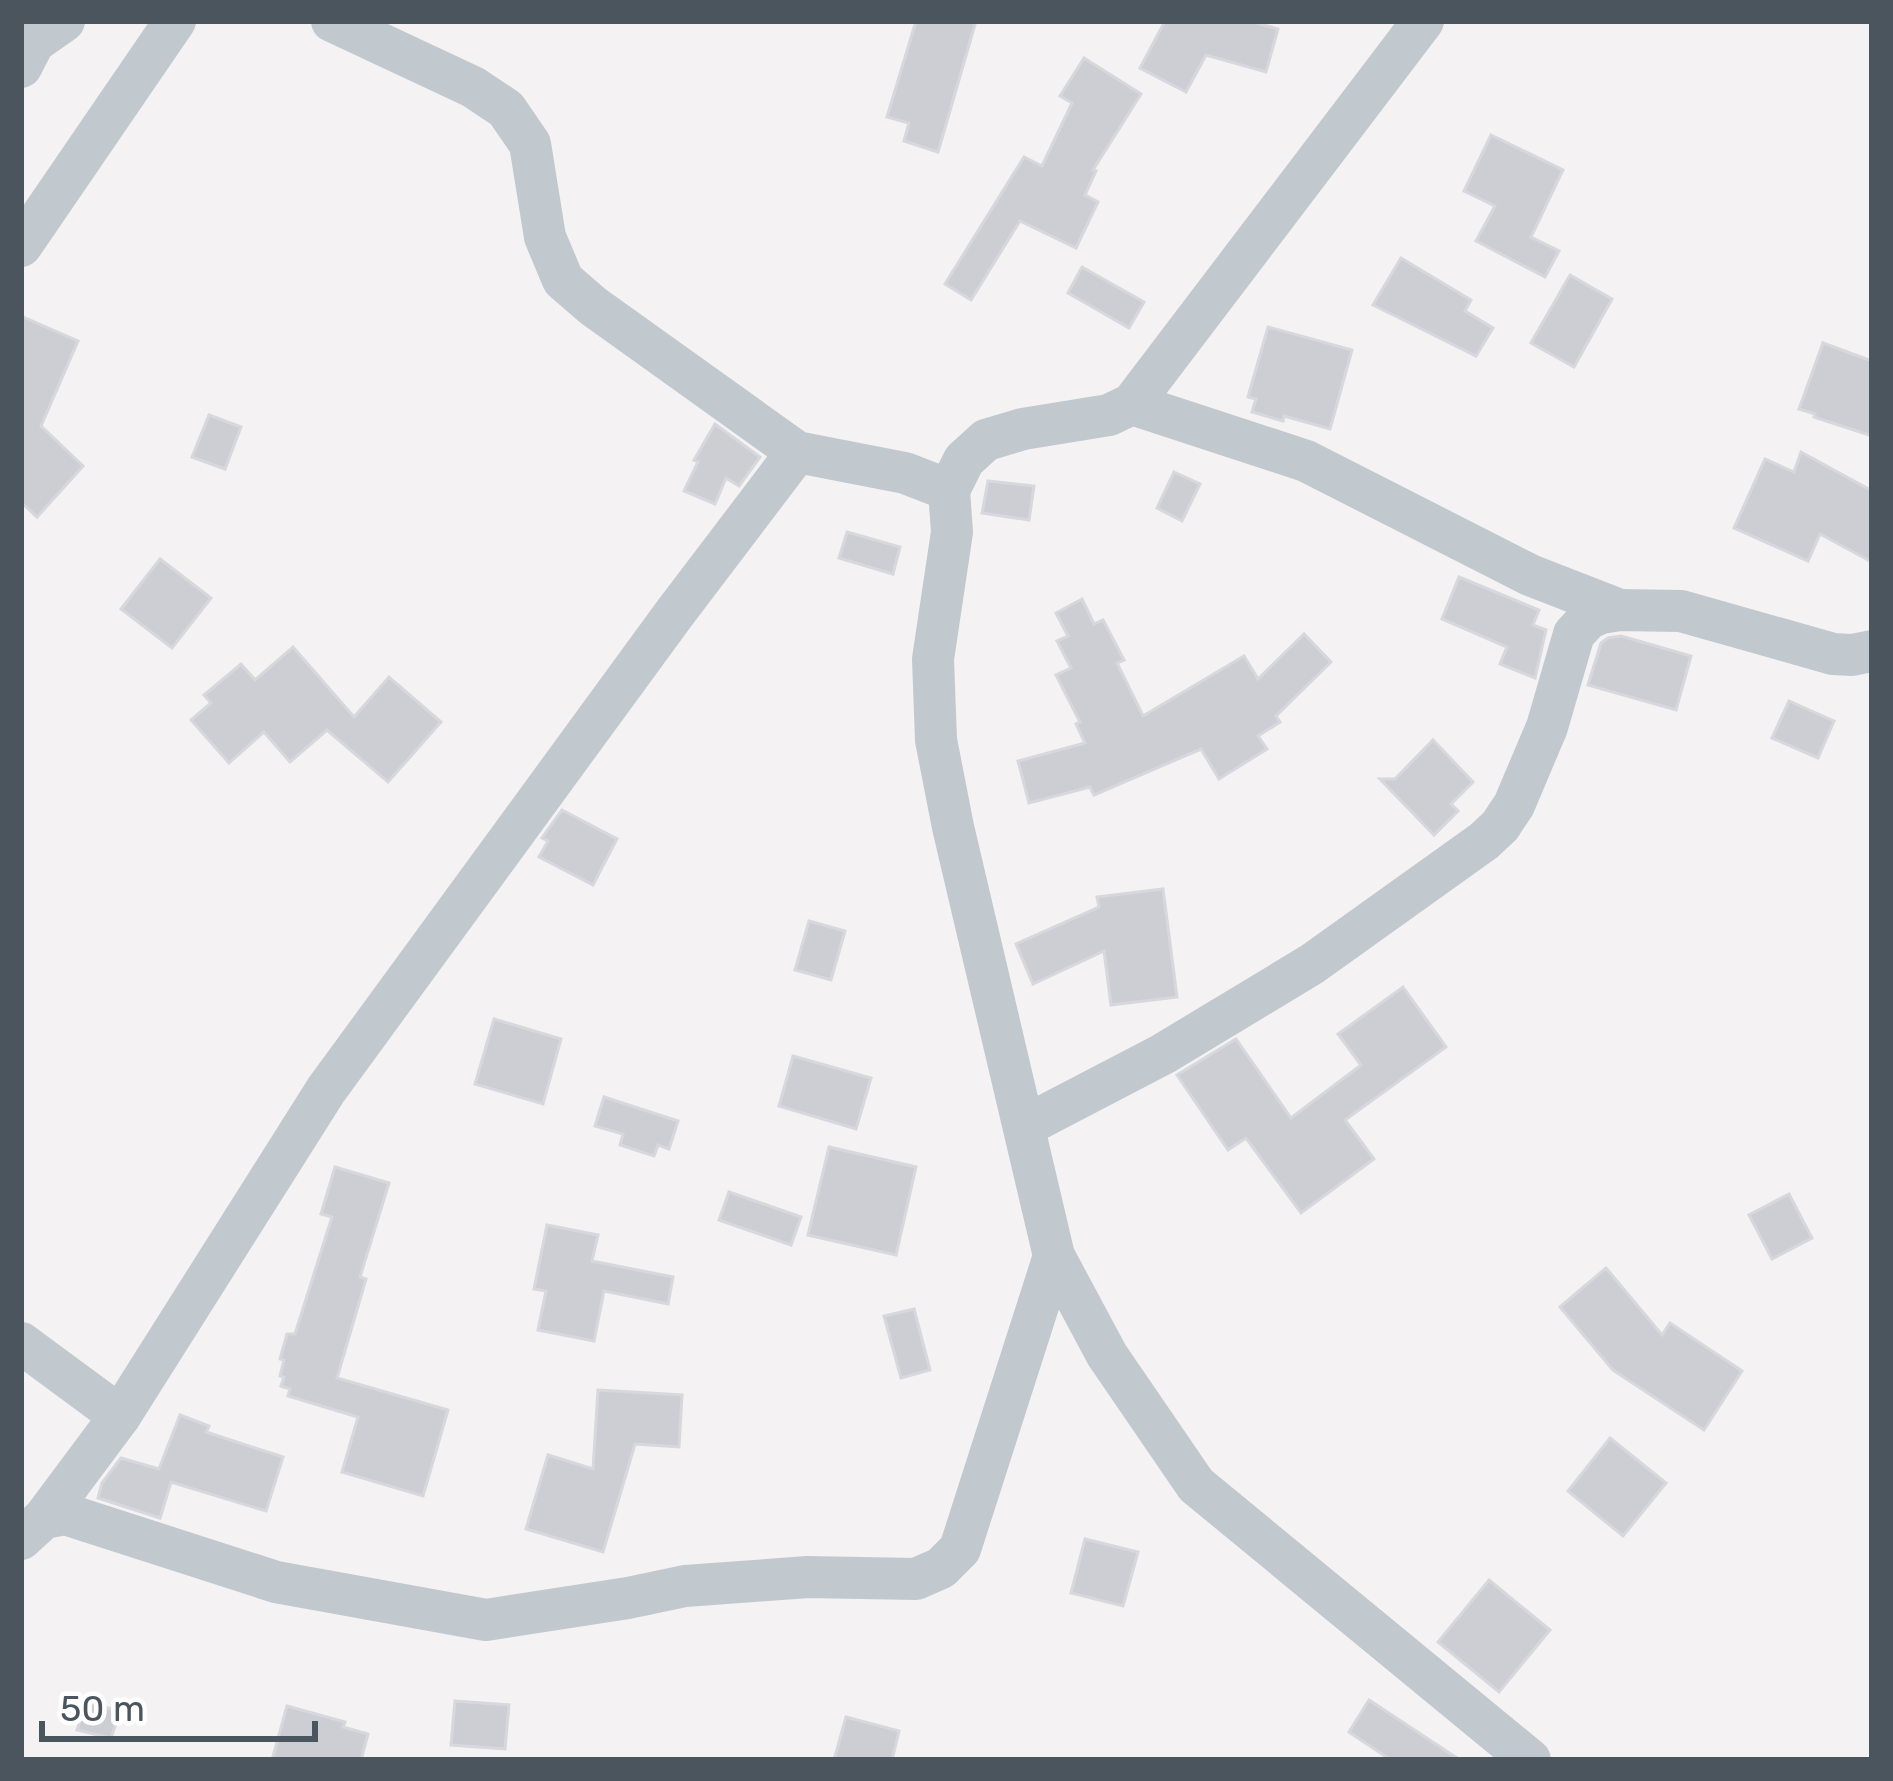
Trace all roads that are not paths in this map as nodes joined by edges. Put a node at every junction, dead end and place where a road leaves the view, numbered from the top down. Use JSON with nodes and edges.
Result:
{"nodes":[{"id":1,"x":64,"y":21,"type":"edge"},
{"id":2,"x":175,"y":21,"type":"edge"},
{"id":3,"x":332,"y":21,"type":"edge"},
{"id":4,"x":1423,"y":21,"type":"edge"},
{"id":5,"x":21,"y":67,"type":"edge"},
{"id":6,"x":21,"y":246,"type":"edge"},
{"id":7,"x":1132,"y":404,"type":"junction"},
{"id":8,"x":797,"y":452,"type":"junction"},
{"id":9,"x":949,"y":490,"type":"junction"},
{"id":10,"x":1620,"y":610,"type":"junction"},
{"id":11,"x":1872,"y":651,"type":"edge"},
{"id":12,"x":1025,"y":1126,"type":"junction"},
{"id":13,"x":1054,"y":1256,"type":"junction"},
{"id":14,"x":21,"y":1343,"type":"edge"},
{"id":15,"x":120,"y":1416,"type":"junction"},
{"id":16,"x":33,"y":1528,"type":"edge"},
{"id":17,"x":1530,"y":1760,"type":"edge"}],
"edges":[{"from":1,"to":5,"type":"street"},
{"from":2,"to":6,"type":"street"},
{"from":3,"to":8,"type":"street"},
{"from":4,"to":7,"type":"street"},
{"from":7,"to":9,"type":"street"},
{"from":7,"to":10,"type":"street"},
{"from":8,"to":9,"type":"street"},
{"from":8,"to":15,"type":"street"},
{"from":9,"to":12,"type":"street"},
{"from":10,"to":11,"type":"street"},
{"from":10,"to":12,"type":"street"},
{"from":12,"to":13,"type":"street"},
{"from":13,"to":16,"type":"street"},
{"from":13,"to":17,"type":"street"},
{"from":14,"to":15,"type":"street"},
{"from":15,"to":16,"type":"street"}]}
